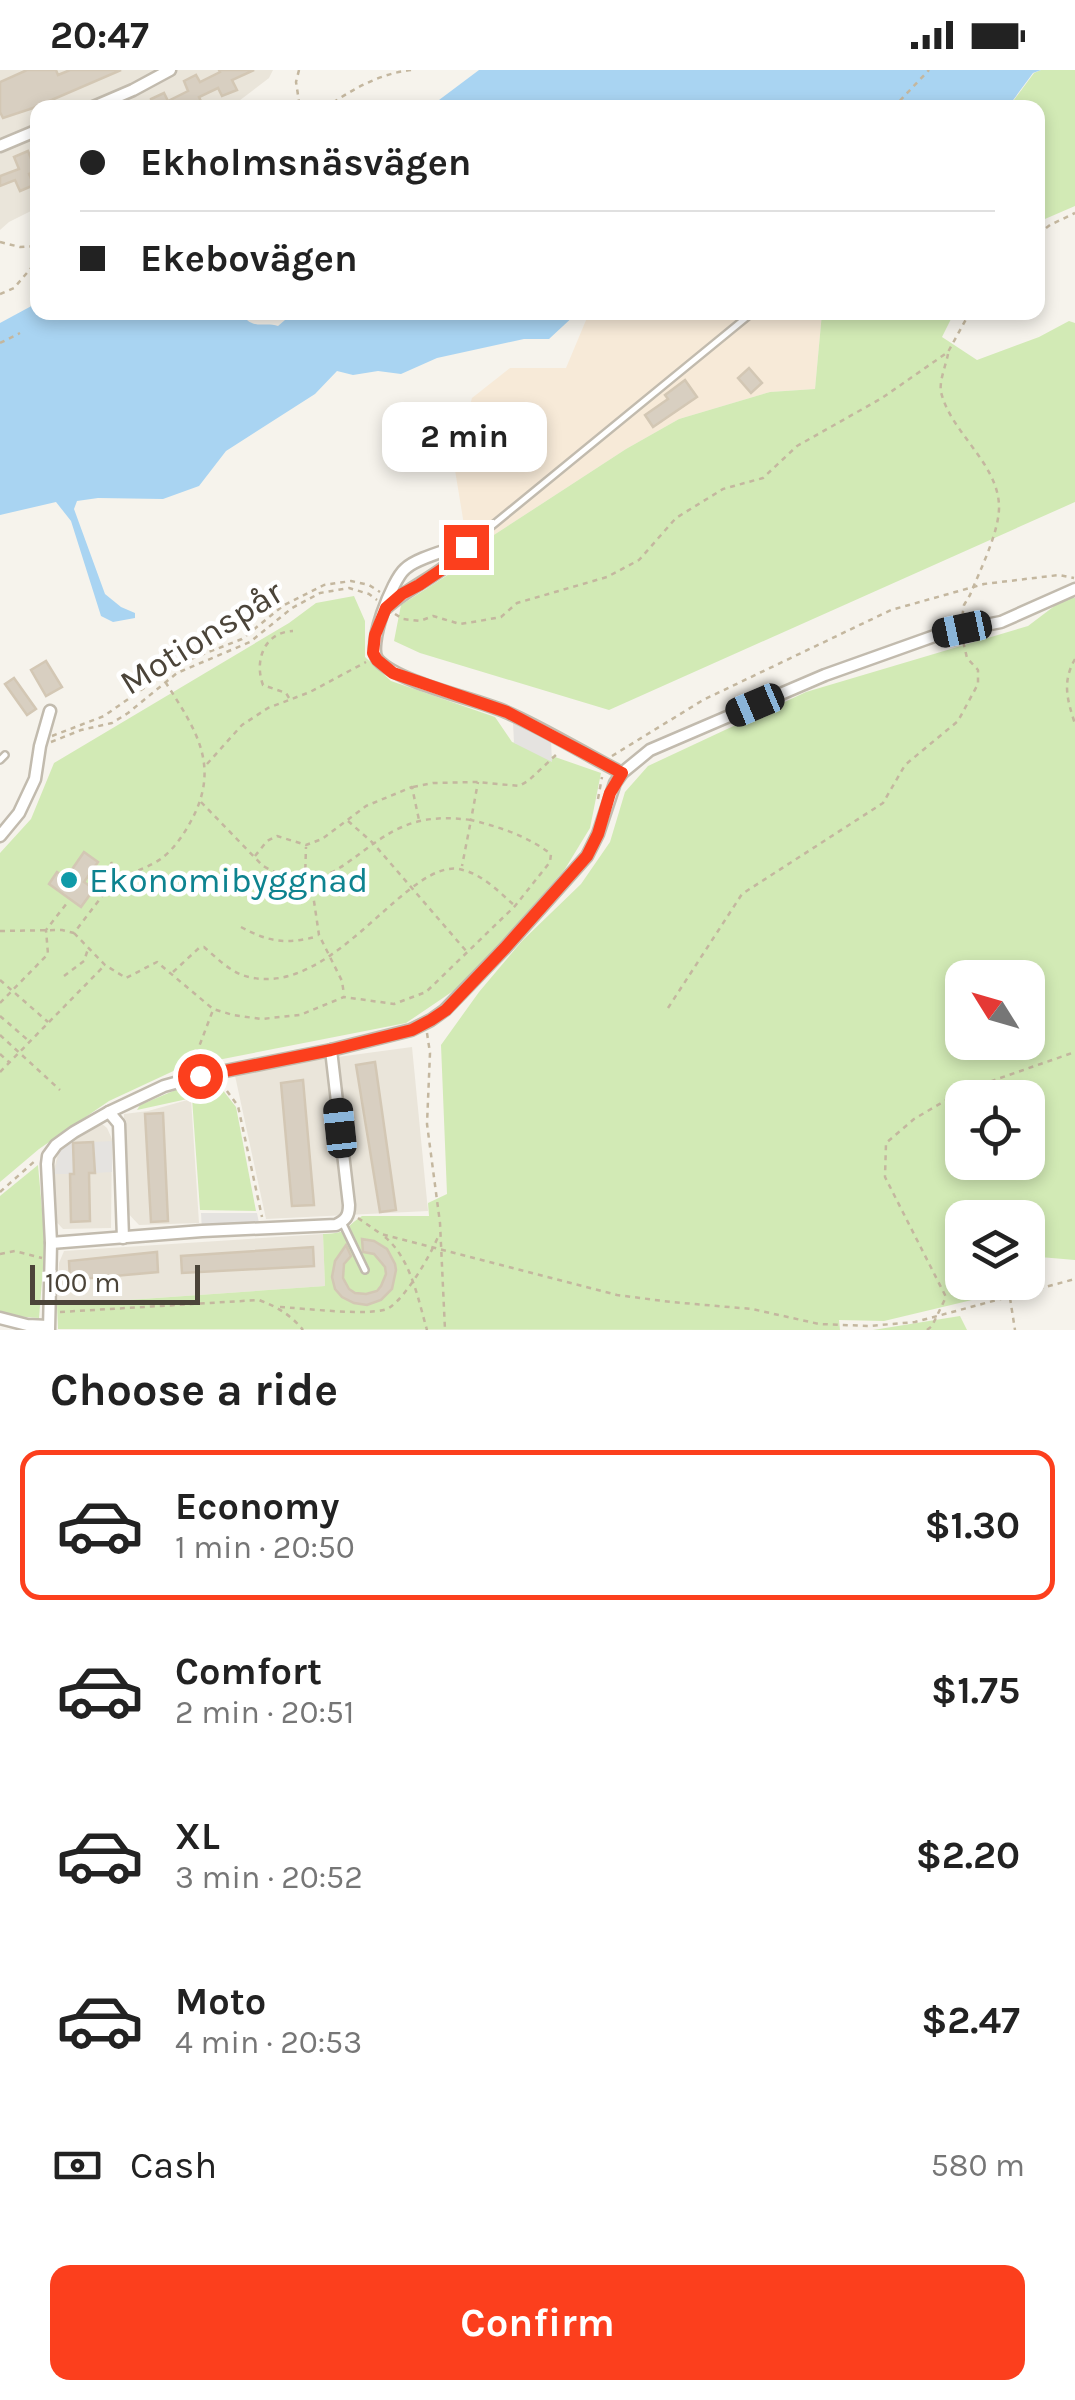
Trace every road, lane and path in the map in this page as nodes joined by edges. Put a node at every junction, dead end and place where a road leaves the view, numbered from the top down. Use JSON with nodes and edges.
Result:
{"nodes":[{"id":1,"x":170,"y":70,"type":"edge"},
{"id":2,"x":300,"y":70,"type":"edge"},
{"id":3,"x":412,"y":70,"type":"edge"},
{"id":4,"x":929,"y":70,"type":"edge"},
{"id":5,"x":392,"y":71,"type":"edge"},
{"id":6,"x":110,"y":100,"type":"edge"},
{"id":7,"x":299,"y":100,"type":"edge"},
{"id":8,"x":336,"y":100,"type":"edge"},
{"id":9,"x":901,"y":100,"type":"edge"},
{"id":10,"x":30,"y":133,"type":"edge"},
{"id":11,"x":0,"y":146,"type":"edge"},
{"id":12,"x":1075,"y":213,"type":"edge"},
{"id":13,"x":1045,"y":229,"type":"edge"},
{"id":14,"x":0,"y":242,"type":"edge"},
{"id":15,"x":30,"y":246,"type":"edge"},
{"id":16,"x":30,"y":269,"type":"edge"},
{"id":17,"x":0,"y":294,"type":"edge"},
{"id":18,"x":742,"y":320,"type":"edge"},
{"id":19,"x":966,"y":320,"type":"edge"},
{"id":20,"x":20,"y":333,"type":"dead end"},
{"id":21,"x":0,"y":342,"type":"edge"},
{"id":22,"x":948,"y":352,"type":"junction"},
{"id":23,"x":466,"y":547,"type":"junction"},
{"id":24,"x":1075,"y":578,"type":"edge"},
{"id":25,"x":973,"y":587,"type":"junction"},
{"id":26,"x":1075,"y":589,"type":"edge"},
{"id":27,"x":387,"y":604,"type":"junction"},
{"id":28,"x":962,"y":629,"type":"junction"},
{"id":29,"x":293,"y":632,"type":"dead end"},
{"id":30,"x":373,"y":653,"type":"junction"},
{"id":31,"x":1075,"y":659,"type":"edge"},
{"id":32,"x":165,"y":682,"type":"junction"},
{"id":33,"x":290,"y":700,"type":"junction"},
{"id":34,"x":50,"y":712,"type":"dead end"},
{"id":35,"x":1075,"y":724,"type":"edge"},
{"id":36,"x":41,"y":743,"type":"junction"},
{"id":37,"x":557,"y":754,"type":"dead end"},
{"id":38,"x":206,"y":765,"type":"junction"},
{"id":39,"x":601,"y":766,"type":"junction"},
{"id":40,"x":622,"y":773,"type":"junction"},
{"id":41,"x":478,"y":782,"type":"junction"},
{"id":42,"x":412,"y":787,"type":"junction"},
{"id":43,"x":201,"y":802,"type":"junction"},
{"id":44,"x":596,"y":810,"type":"dead end"},
{"id":45,"x":347,"y":820,"type":"junction"},
{"id":46,"x":419,"y":820,"type":"junction"},
{"id":47,"x":471,"y":820,"type":"junction"},
{"id":48,"x":0,"y":836,"type":"edge"},
{"id":49,"x":374,"y":843,"type":"junction"},
{"id":50,"x":306,"y":845,"type":"junction"},
{"id":51,"x":254,"y":857,"type":"junction"},
{"id":52,"x":112,"y":862,"type":"dead end"},
{"id":53,"x":462,"y":869,"type":"junction"},
{"id":54,"x":120,"y":879,"type":"junction"},
{"id":55,"x":305,"y":880,"type":"junction"},
{"id":56,"x":311,"y":880,"type":"junction"},
{"id":57,"x":412,"y":886,"type":"junction"},
{"id":58,"x":67,"y":902,"type":"dead end"},
{"id":59,"x":514,"y":906,"type":"junction"},
{"id":60,"x":241,"y":927,"type":"dead end"},
{"id":61,"x":46,"y":930,"type":"junction"},
{"id":62,"x":0,"y":931,"type":"edge"},
{"id":63,"x":74,"y":934,"type":"junction"},
{"id":64,"x":319,"y":936,"type":"junction"},
{"id":65,"x":88,"y":948,"type":"junction"},
{"id":66,"x":468,"y":953,"type":"junction"},
{"id":67,"x":328,"y":956,"type":"junction"},
{"id":68,"x":105,"y":965,"type":"junction"},
{"id":69,"x":172,"y":973,"type":"junction"},
{"id":70,"x":64,"y":976,"type":"dead end"},
{"id":71,"x":0,"y":980,"type":"edge"},
{"id":72,"x":12,"y":990,"type":"junction"},
{"id":73,"x":344,"y":997,"type":"junction"},
{"id":74,"x":0,"y":1003,"type":"edge"},
{"id":75,"x":668,"y":1008,"type":"dead end"},
{"id":76,"x":214,"y":1009,"type":"junction"},
{"id":77,"x":0,"y":1016,"type":"edge"},
{"id":78,"x":49,"y":1023,"type":"junction"},
{"id":79,"x":426,"y":1027,"type":"dead end"},
{"id":80,"x":0,"y":1035,"type":"edge"},
{"id":81,"x":30,"y":1042,"type":"junction"},
{"id":82,"x":331,"y":1050,"type":"junction"},
{"id":83,"x":20,"y":1052,"type":"junction"},
{"id":84,"x":1075,"y":1052,"type":"edge"},
{"id":85,"x":0,"y":1054,"type":"edge"},
{"id":86,"x":10,"y":1063,"type":"junction"},
{"id":87,"x":0,"y":1072,"type":"edge"},
{"id":88,"x":214,"y":1073,"type":"junction"},
{"id":89,"x":200,"y":1076,"type":"junction"},
{"id":90,"x":60,"y":1090,"type":"dead end"},
{"id":91,"x":109,"y":1112,"type":"junction"},
{"id":92,"x":45,"y":1152,"type":"dead end"},
{"id":93,"x":0,"y":1192,"type":"edge"},
{"id":94,"x":346,"y":1217,"type":"junction"},
{"id":95,"x":264,"y":1228,"type":"junction"},
{"id":96,"x":440,"y":1232,"type":"junction"},
{"id":97,"x":381,"y":1234,"type":"junction"},
{"id":98,"x":123,"y":1238,"type":"junction"},
{"id":99,"x":51,"y":1242,"type":"junction"},
{"id":100,"x":434,"y":1246,"type":"junction"},
{"id":101,"x":440,"y":1248,"type":"junction"},
{"id":102,"x":0,"y":1254,"type":"edge"},
{"id":103,"x":50,"y":1262,"type":"junction"},
{"id":104,"x":366,"y":1270,"type":"dead end"},
{"id":105,"x":1075,"y":1280,"type":"edge"},
{"id":106,"x":412,"y":1283,"type":"junction"},
{"id":107,"x":1045,"y":1288,"type":"edge"},
{"id":108,"x":1002,"y":1300,"type":"edge"},
{"id":109,"x":1010,"y":1300,"type":"edge"},
{"id":110,"x":278,"y":1307,"type":"junction"},
{"id":111,"x":48,"y":1312,"type":"junction"},
{"id":112,"x":936,"y":1317,"type":"junction"},
{"id":113,"x":0,"y":1318,"type":"edge"},
{"id":114,"x":48,"y":1328,"type":"edge"},
{"id":115,"x":303,"y":1330,"type":"edge"},
{"id":116,"x":427,"y":1330,"type":"edge"},
{"id":117,"x":445,"y":1330,"type":"edge"},
{"id":118,"x":927,"y":1330,"type":"edge"},
{"id":119,"x":1014,"y":1330,"type":"edge"}],
"edges":[{"from":1,"to":6,"type":"street"},
{"from":2,"to":7,"type":"path"},
{"from":3,"to":5,"type":"path"},
{"from":4,"to":9,"type":"path"},
{"from":5,"to":8,"type":"path"},
{"from":10,"to":11,"type":"street"},
{"from":12,"to":13,"type":"path"},
{"from":14,"to":15,"type":"path"},
{"from":16,"to":17,"type":"path"},
{"from":18,"to":23,"type":"lane"},
{"from":19,"to":22,"type":"path"},
{"from":20,"to":21,"type":"path"},
{"from":22,"to":25,"type":"path"},
{"from":22,"to":27,"type":"path"},
{"from":23,"to":27,"type":"street"},
{"from":23,"to":27,"type":"street"},
{"from":24,"to":25,"type":"path"},
{"from":25,"to":28,"type":"path"},
{"from":25,"to":39,"type":"path"},
{"from":26,"to":28,"type":"street"},
{"from":27,"to":30,"type":"street"},
{"from":27,"to":32,"type":"path","name":"Motionspår"},
{"from":27,"to":36,"type":"path"},
{"from":28,"to":40,"type":"street"},
{"from":28,"to":75,"type":"path"},
{"from":29,"to":33,"type":"path"},
{"from":30,"to":33,"type":"path"},
{"from":30,"to":39,"type":"street"},
{"from":31,"to":35,"type":"path"},
{"from":32,"to":36,"type":"path","name":"Motionspår"},
{"from":32,"to":38,"type":"path"},
{"from":33,"to":38,"type":"path"},
{"from":34,"to":36,"type":"street"},
{"from":36,"to":48,"type":"street"},
{"from":37,"to":41,"type":"path"},
{"from":38,"to":43,"type":"path"},
{"from":39,"to":40,"type":"street"},
{"from":39,"to":44,"type":"path"},
{"from":40,"to":82,"type":"street"},
{"from":41,"to":42,"type":"path"},
{"from":41,"to":47,"type":"path"},
{"from":42,"to":45,"type":"path"},
{"from":42,"to":46,"type":"path"},
{"from":43,"to":51,"type":"path"},
{"from":43,"to":54,"type":"path"},
{"from":45,"to":49,"type":"path"},
{"from":45,"to":50,"type":"path"},
{"from":46,"to":47,"type":"path"},
{"from":46,"to":49,"type":"path"},
{"from":47,"to":53,"type":"path"},
{"from":47,"to":59,"type":"path"},
{"from":49,"to":56,"type":"path"},
{"from":49,"to":57,"type":"path"},
{"from":50,"to":51,"type":"path"},
{"from":50,"to":55,"type":"path"},
{"from":51,"to":55,"type":"path"},
{"from":52,"to":54,"type":"path"},
{"from":53,"to":57,"type":"path"},
{"from":53,"to":59,"type":"path"},
{"from":54,"to":63,"type":"path"},
{"from":55,"to":56,"type":"path"},
{"from":56,"to":64,"type":"path"},
{"from":57,"to":66,"type":"path"},
{"from":57,"to":67,"type":"path"},
{"from":58,"to":61,"type":"path"},
{"from":59,"to":66,"type":"path"},
{"from":60,"to":64,"type":"path"},
{"from":61,"to":62,"type":"path"},
{"from":61,"to":63,"type":"path"},
{"from":61,"to":72,"type":"path"},
{"from":63,"to":65,"type":"path"},
{"from":64,"to":67,"type":"path"},
{"from":65,"to":68,"type":"path"},
{"from":65,"to":70,"type":"path"},
{"from":66,"to":73,"type":"path"},
{"from":67,"to":69,"type":"path"},
{"from":67,"to":73,"type":"path"},
{"from":68,"to":69,"type":"path"},
{"from":68,"to":78,"type":"path"},
{"from":69,"to":76,"type":"path"},
{"from":71,"to":72,"type":"path"},
{"from":72,"to":74,"type":"path"},
{"from":72,"to":78,"type":"path"},
{"from":73,"to":76,"type":"path"},
{"from":76,"to":89,"type":"path"},
{"from":77,"to":81,"type":"path"},
{"from":78,"to":81,"type":"path"},
{"from":79,"to":96,"type":"path"},
{"from":80,"to":83,"type":"path"},
{"from":81,"to":83,"type":"path"},
{"from":82,"to":88,"type":"street"},
{"from":82,"to":94,"type":"street"},
{"from":83,"to":86,"type":"path"},
{"from":83,"to":90,"type":"path"},
{"from":84,"to":112,"type":"path"},
{"from":85,"to":86,"type":"path"},
{"from":86,"to":87,"type":"path"},
{"from":88,"to":89,"type":"street"},
{"from":88,"to":95,"type":"path"},
{"from":89,"to":91,"type":"street"},
{"from":91,"to":98,"type":"street"},
{"from":91,"to":99,"type":"street"},
{"from":92,"to":93,"type":"path"},
{"from":94,"to":95,"type":"street"},
{"from":94,"to":97,"type":"path"},
{"from":94,"to":104,"type":"lane"},
{"from":95,"to":98,"type":"street"},
{"from":96,"to":100,"type":"path"},
{"from":96,"to":101,"type":"path"},
{"from":97,"to":100,"type":"path"},
{"from":97,"to":106,"type":"path"},
{"from":98,"to":99,"type":"street"},
{"from":99,"to":103,"type":"street"},
{"from":100,"to":101,"type":"path"},
{"from":100,"to":106,"type":"path"},
{"from":101,"to":112,"type":"path"},
{"from":101,"to":117,"type":"path"},
{"from":102,"to":103,"type":"path"},
{"from":103,"to":111,"type":"street"},
{"from":105,"to":107,"type":"path"},
{"from":106,"to":110,"type":"path"},
{"from":106,"to":116,"type":"path"},
{"from":108,"to":112,"type":"path"},
{"from":109,"to":119,"type":"path"},
{"from":110,"to":111,"type":"path"},
{"from":110,"to":115,"type":"path"},
{"from":111,"to":114,"type":"street"},
{"from":112,"to":118,"type":"path"},
{"from":113,"to":114,"type":"street"}]}
